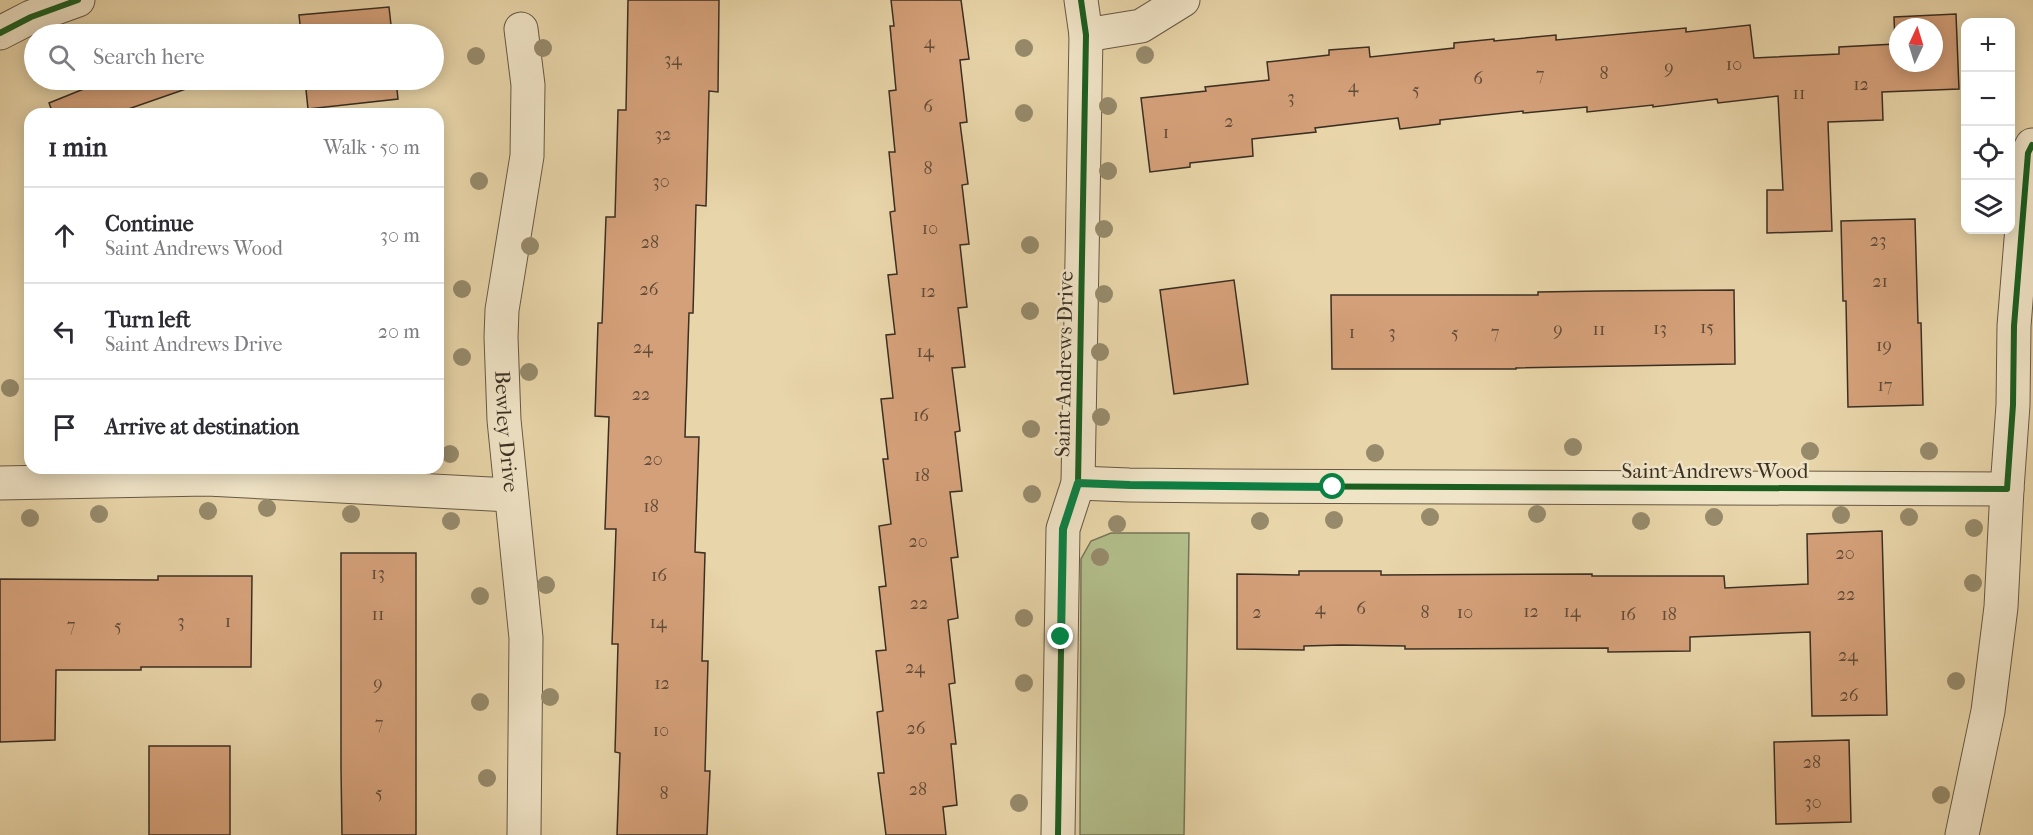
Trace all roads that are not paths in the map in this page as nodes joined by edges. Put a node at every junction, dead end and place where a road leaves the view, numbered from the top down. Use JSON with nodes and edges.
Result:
{"nodes":[{"id":1,"x":78,"y":0,"type":"edge"},
{"id":2,"x":1081,"y":0,"type":"edge"},
{"id":3,"x":1183,"y":0,"type":"edge"},
{"id":4,"x":521,"y":29,"type":"dead end"},
{"id":5,"x":0,"y":33,"type":"edge"},
{"id":6,"x":1086,"y":35,"type":"junction"},
{"id":7,"x":2032,"y":145,"type":"edge"},
{"id":8,"x":0,"y":483,"type":"edge"},
{"id":9,"x":1078,"y":483,"type":"junction"},
{"id":10,"x":2007,"y":489,"type":"junction"},
{"id":11,"x":510,"y":495,"type":"junction"},
{"id":12,"x":524,"y":835,"type":"edge"},
{"id":13,"x":1058,"y":835,"type":"edge"},
{"id":14,"x":1962,"y":835,"type":"edge"}],
"edges":[{"from":1,"to":5,"type":"street"},
{"from":2,"to":6,"type":"street","name":"Saint Andrews Drive"},
{"from":3,"to":6,"type":"street"},
{"from":4,"to":11,"type":"street","name":"Bewley Drive"},
{"from":6,"to":9,"type":"street","name":"Saint Andrews Drive"},
{"from":7,"to":10,"type":"street"},
{"from":8,"to":11,"type":"street"},
{"from":9,"to":10,"type":"street","name":"Saint Andrews Wood"},
{"from":9,"to":13,"type":"street","name":"Saint Andrews Drive"},
{"from":10,"to":14,"type":"street"},
{"from":11,"to":12,"type":"street","name":"Bewley Drive"}]}
